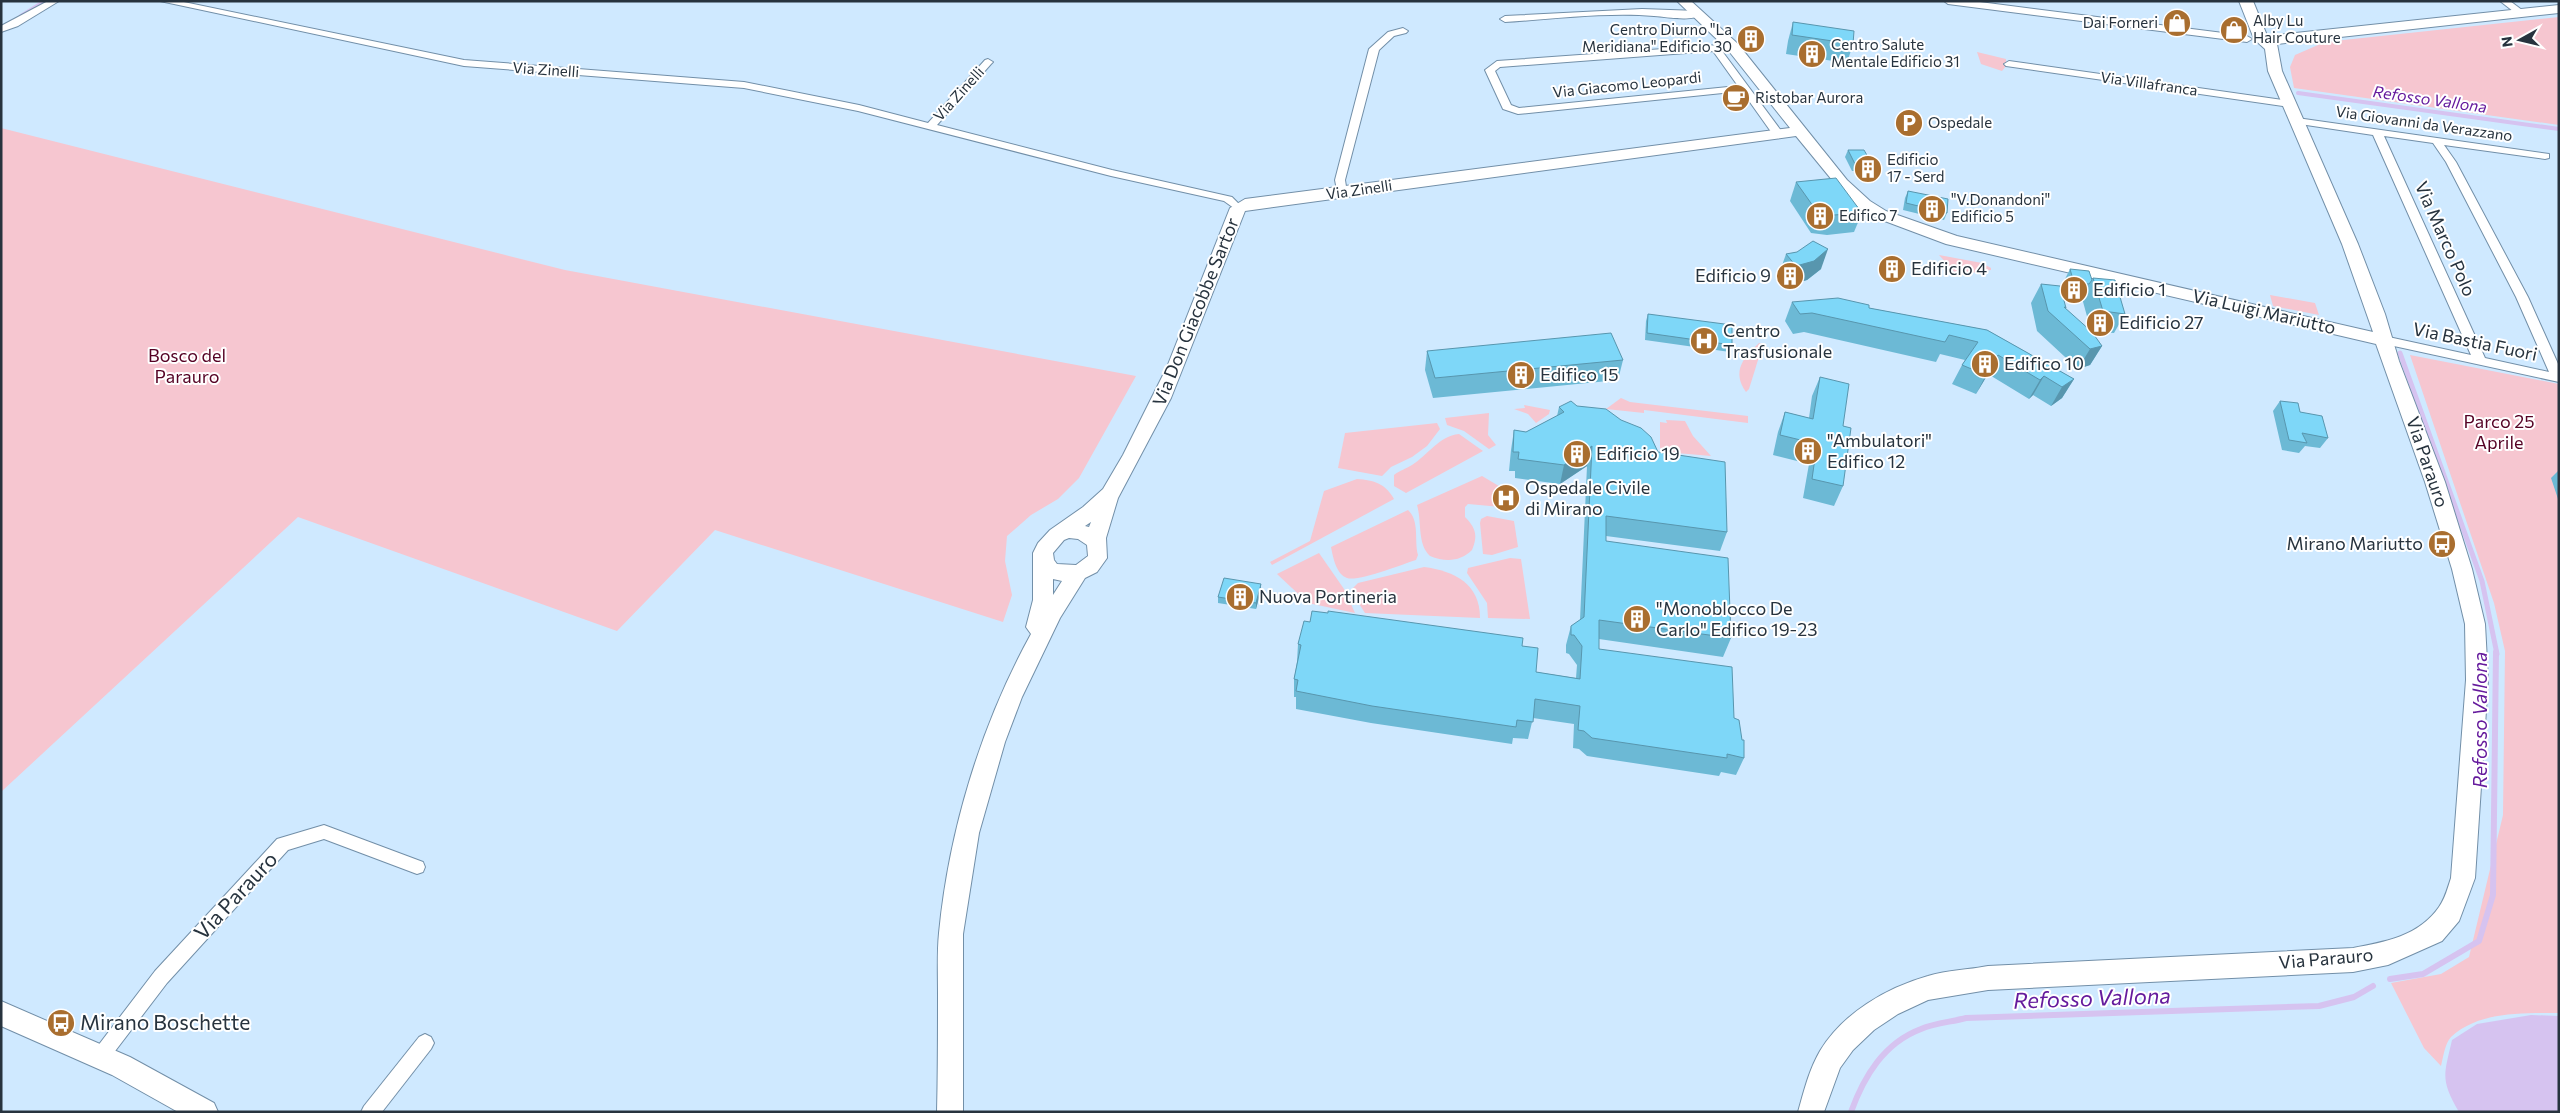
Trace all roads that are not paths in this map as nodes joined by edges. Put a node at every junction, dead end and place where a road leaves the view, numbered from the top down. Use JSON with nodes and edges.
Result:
{"nodes":[{"id":1,"x":55,"y":1,"type":"edge"},
{"id":2,"x":164,"y":1,"type":"edge"},
{"id":3,"x":1683,"y":1,"type":"edge"},
{"id":4,"x":1948,"y":1,"type":"edge"},
{"id":5,"x":2061,"y":1,"type":"edge"},
{"id":6,"x":2246,"y":1,"type":"edge"},
{"id":7,"x":2504,"y":1,"type":"edge"},
{"id":8,"x":2559,"y":9,"type":"edge"},
{"id":9,"x":2521,"y":13,"type":"junction"},
{"id":10,"x":1698,"y":14,"type":"junction"},
{"id":11,"x":2063,"y":16,"type":"junction"},
{"id":12,"x":1505,"y":19,"type":"dead end"},
{"id":13,"x":1,"y":29,"type":"edge"},
{"id":14,"x":1403,"y":31,"type":"dead end"},
{"id":15,"x":2323,"y":35,"type":"junction"},
{"id":16,"x":2247,"y":39,"type":"joint"},
{"id":17,"x":2265,"y":43,"type":"junction"},
{"id":18,"x":2294,"y":44,"type":"junction"},
{"id":19,"x":1733,"y":47,"type":"junction"},
{"id":20,"x":1715,"y":48,"type":"junction"},
{"id":21,"x":988,"y":62,"type":"dead end"},
{"id":22,"x":2008,"y":64,"type":"dead end"},
{"id":23,"x":2275,"y":71,"type":"junction"},
{"id":24,"x":1744,"y":88,"type":"junction"},
{"id":25,"x":2290,"y":104,"type":"junction"},
{"id":26,"x":2297,"y":121,"type":"junction"},
{"id":27,"x":930,"y":126,"type":"junction"},
{"id":28,"x":1799,"y":131,"type":"junction"},
{"id":29,"x":2377,"y":132,"type":"junction"},
{"id":30,"x":1778,"y":134,"type":"junction"},
{"id":31,"x":2438,"y":143,"type":"junction"},
{"id":32,"x":2546,"y":156,"type":"dead end"},
{"id":33,"x":1342,"y":193,"type":"junction"},
{"id":34,"x":1238,"y":208,"type":"junction"},
{"id":35,"x":2384,"y":340,"type":"junction"},
{"id":36,"x":2480,"y":362,"type":"junction"},
{"id":37,"x":2559,"y":378,"type":"edge"},
{"id":38,"x":1109,"y":493,"type":"junction"},
{"id":39,"x":1060,"y":533,"type":"junction"},
{"id":40,"x":1096,"y":541,"type":"junction"},
{"id":41,"x":1043,"y":560,"type":"junction"},
{"id":42,"x":1078,"y":573,"type":"junction"},
{"id":43,"x":1026,"y":664,"type":"junction"},
{"id":44,"x":417,"y":867,"type":"dead end"},
{"id":45,"x":1,"y":1012,"type":"edge"},
{"id":46,"x":425,"y":1043,"type":"dead end"},
{"id":47,"x":100,"y":1057,"type":"junction"},
{"id":48,"x":205,"y":1112,"type":"edge"},
{"id":49,"x":370,"y":1112,"type":"edge"},
{"id":50,"x":950,"y":1112,"type":"edge"},
{"id":51,"x":1811,"y":1112,"type":"edge"}],
"edges":[{"from":1,"to":13,"type":"street"},
{"from":2,"to":27,"type":"street","name":"Via Zinelli"},
{"from":3,"to":10,"type":"main road","name":"Via Luigi Mariutto"},
{"from":4,"to":11,"type":"street"},
{"from":5,"to":11,"type":"street"},
{"from":6,"to":17,"type":"main road"},
{"from":7,"to":9,"type":"street"},
{"from":8,"to":9,"type":"main road"},
{"from":9,"to":15,"type":"main road"},
{"from":10,"to":12,"type":"street"},
{"from":10,"to":19,"type":"main road","name":"Via Luigi Mariutto"},
{"from":11,"to":16,"type":"street"},
{"from":14,"to":33,"type":"street"},
{"from":15,"to":17,"type":"main road"},
{"from":15,"to":18,"type":"main road"},
{"from":16,"to":17,"type":"main road"},
{"from":17,"to":18,"type":"main road"},
{"from":17,"to":23,"type":"main road"},
{"from":18,"to":23,"type":"main road"},
{"from":19,"to":20,"type":"street"},
{"from":19,"to":28,"type":"main road","name":"Via Luigi Mariutto"},
{"from":20,"to":24,"type":"street"},
{"from":20,"to":24,"type":"street","name":"Via Giacomo Leopardi"},
{"from":21,"to":27,"type":"street","name":"Via Zinelli"},
{"from":22,"to":25,"type":"street","name":"Via Villafranca"},
{"from":23,"to":25,"type":"main road"},
{"from":24,"to":30,"type":"street"},
{"from":25,"to":26,"type":"main road"},
{"from":26,"to":29,"type":"street","name":"Via Giovanni da Verazzano"},
{"from":26,"to":35,"type":"main road"},
{"from":27,"to":34,"type":"street","name":"Via Zinelli"},
{"from":28,"to":30,"type":"main road","name":"Via Zinelli"},
{"from":28,"to":35,"type":"main road","name":"Via Luigi Mariutto"},
{"from":29,"to":31,"type":"street","name":"Via Giovanni da Verazzano"},
{"from":29,"to":36,"type":"street","name":"Via Marco Polo"},
{"from":30,"to":33,"type":"main road","name":"Via Zinelli"},
{"from":31,"to":32,"type":"street","name":"Via Giovanni da Verazzano"},
{"from":31,"to":37,"type":"street"},
{"from":33,"to":34,"type":"main road","name":"Via Zinelli"},
{"from":34,"to":38,"type":"main road","name":"Via Don Giacobbe Sartor"},
{"from":35,"to":36,"type":"street","name":"Via Bastia Fuori"},
{"from":35,"to":51,"type":"main road","name":"Via Parauro"},
{"from":36,"to":37,"type":"street","name":"Via Bastia Fuori"},
{"from":38,"to":39,"type":"main road","name":"Via Don Giacobbe Sartor"},
{"from":38,"to":40,"type":"main road","name":"Via Don Giacobbe Sartor"},
{"from":39,"to":40,"type":"main road"},
{"from":39,"to":41,"type":"main road","name":"Via Don Giacobbe Sartor"},
{"from":40,"to":42,"type":"main road","name":"Via Don Giacobbe Sartor"},
{"from":41,"to":42,"type":"main road"},
{"from":41,"to":43,"type":"main road","name":"Via Don Giacobbe Sartor"},
{"from":42,"to":43,"type":"main road","name":"Via Don Giacobbe Sartor"},
{"from":43,"to":50,"type":"main road","name":"Via Don Giacobbe Sartor"},
{"from":44,"to":47,"type":"street","name":"Via Parauro"},
{"from":45,"to":47,"type":"main road"},
{"from":46,"to":49,"type":"street"},
{"from":47,"to":48,"type":"main road"}]}
